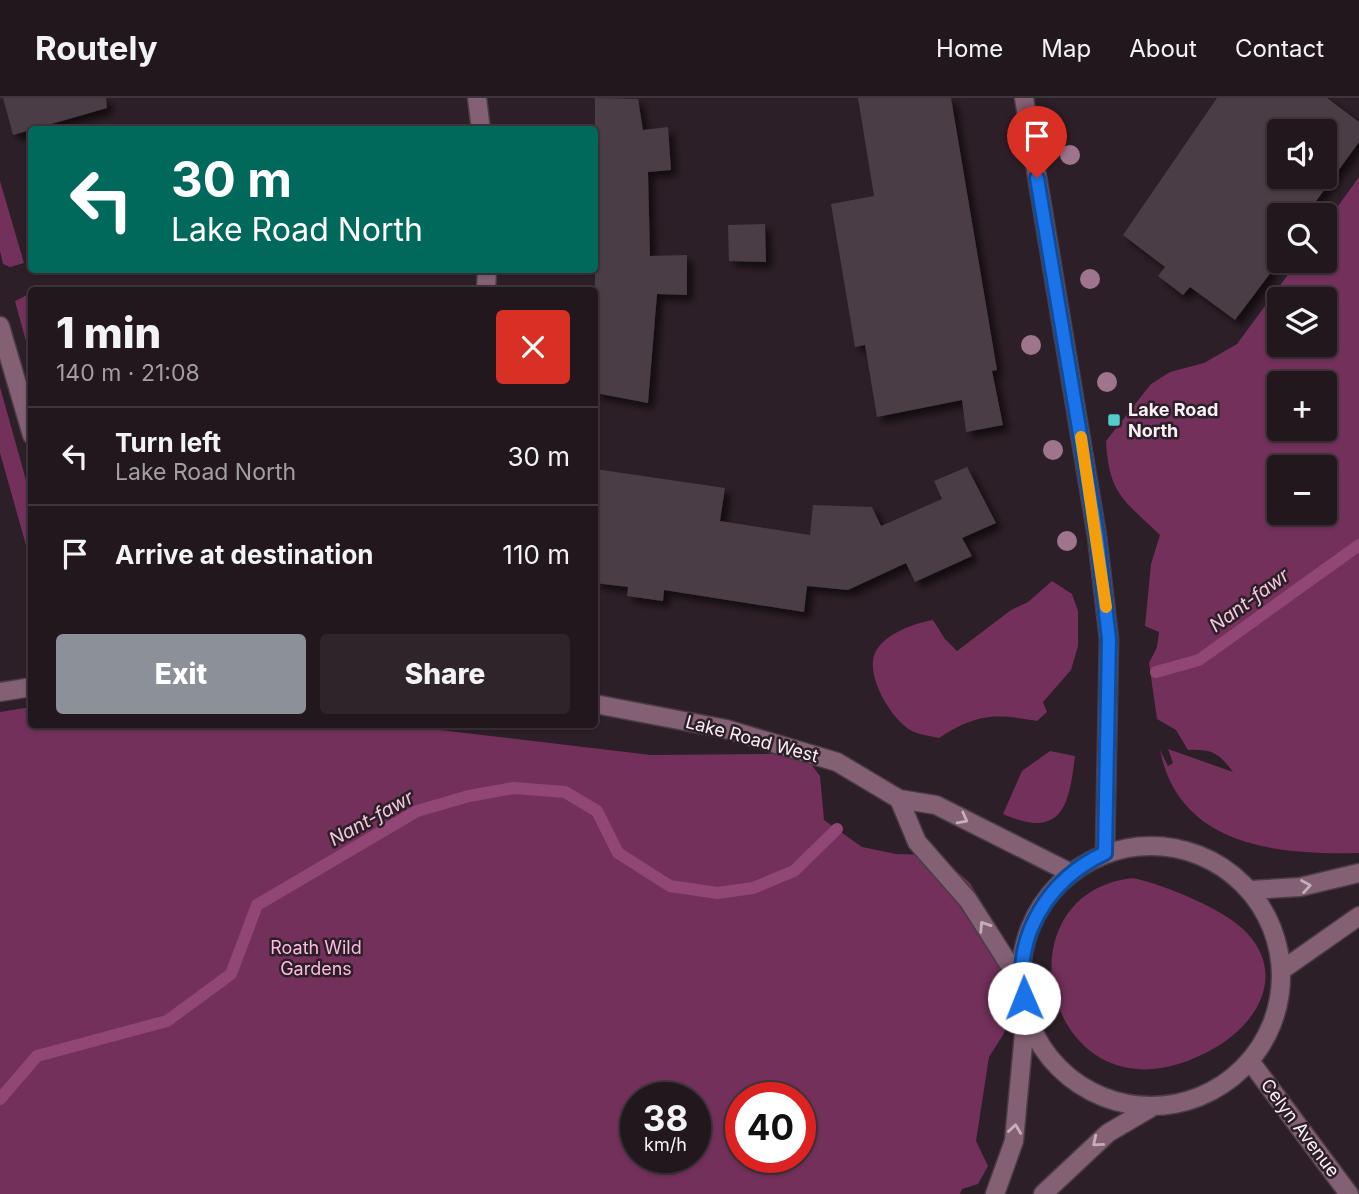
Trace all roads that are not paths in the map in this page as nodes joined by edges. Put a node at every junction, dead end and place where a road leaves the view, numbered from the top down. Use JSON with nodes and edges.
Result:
{"nodes":[{"id":1,"x":477,"y":98,"type":"edge"},
{"id":2,"x":1024,"y":98,"type":"edge"},
{"id":3,"x":480,"y":126,"type":"edge"},
{"id":4,"x":0,"y":326,"type":"edge"},
{"id":5,"x":28,"y":421,"type":"edge"},
{"id":6,"x":28,"y":688,"type":"edge"},
{"id":7,"x":0,"y":692,"type":"edge"},
{"id":8,"x":598,"y":705,"type":"edge"},
{"id":9,"x":899,"y":799,"type":"junction"},
{"id":10,"x":1105,"y":853,"type":"junction"},
{"id":11,"x":1070,"y":873,"type":"junction"},
{"id":12,"x":1359,"y":873,"type":"edge"},
{"id":13,"x":1251,"y":890,"type":"junction"},
{"id":14,"x":1359,"y":916,"type":"edge"},
{"id":15,"x":1282,"y":971,"type":"junction"},
{"id":16,"x":1021,"y":983,"type":"junction"},
{"id":17,"x":1026,"y":1012,"type":"junction"},
{"id":18,"x":1250,"y":1061,"type":"junction"},
{"id":19,"x":1154,"y":1106,"type":"junction"},
{"id":20,"x":995,"y":1194,"type":"edge"},
{"id":21,"x":1043,"y":1194,"type":"edge"},
{"id":22,"x":1349,"y":1194,"type":"edge"}],
"edges":[{"from":1,"to":3,"type":"street"},
{"from":2,"to":10,"type":"street"},
{"from":4,"to":5,"type":"street"},
{"from":6,"to":7,"type":"street"},
{"from":8,"to":9,"type":"street","name":"Lake Road West"},
{"from":9,"to":11,"type":"street","name":"Lake Road West","one_way":true},
{"from":16,"to":9,"type":"street","one_way":true},
{"from":10,"to":11,"type":"street"},
{"from":10,"to":13,"type":"street"},
{"from":11,"to":16,"type":"street"},
{"from":13,"to":12,"type":"street","one_way":true},
{"from":13,"to":15,"type":"street"},
{"from":14,"to":15,"type":"street"},
{"from":15,"to":18,"type":"street"},
{"from":16,"to":17,"type":"street"},
{"from":17,"to":19,"type":"street"},
{"from":20,"to":17,"type":"street","one_way":true},
{"from":18,"to":19,"type":"street"},
{"from":18,"to":22,"type":"street","name":"Celyn Avenue"},
{"from":19,"to":21,"type":"street","one_way":true}]}
